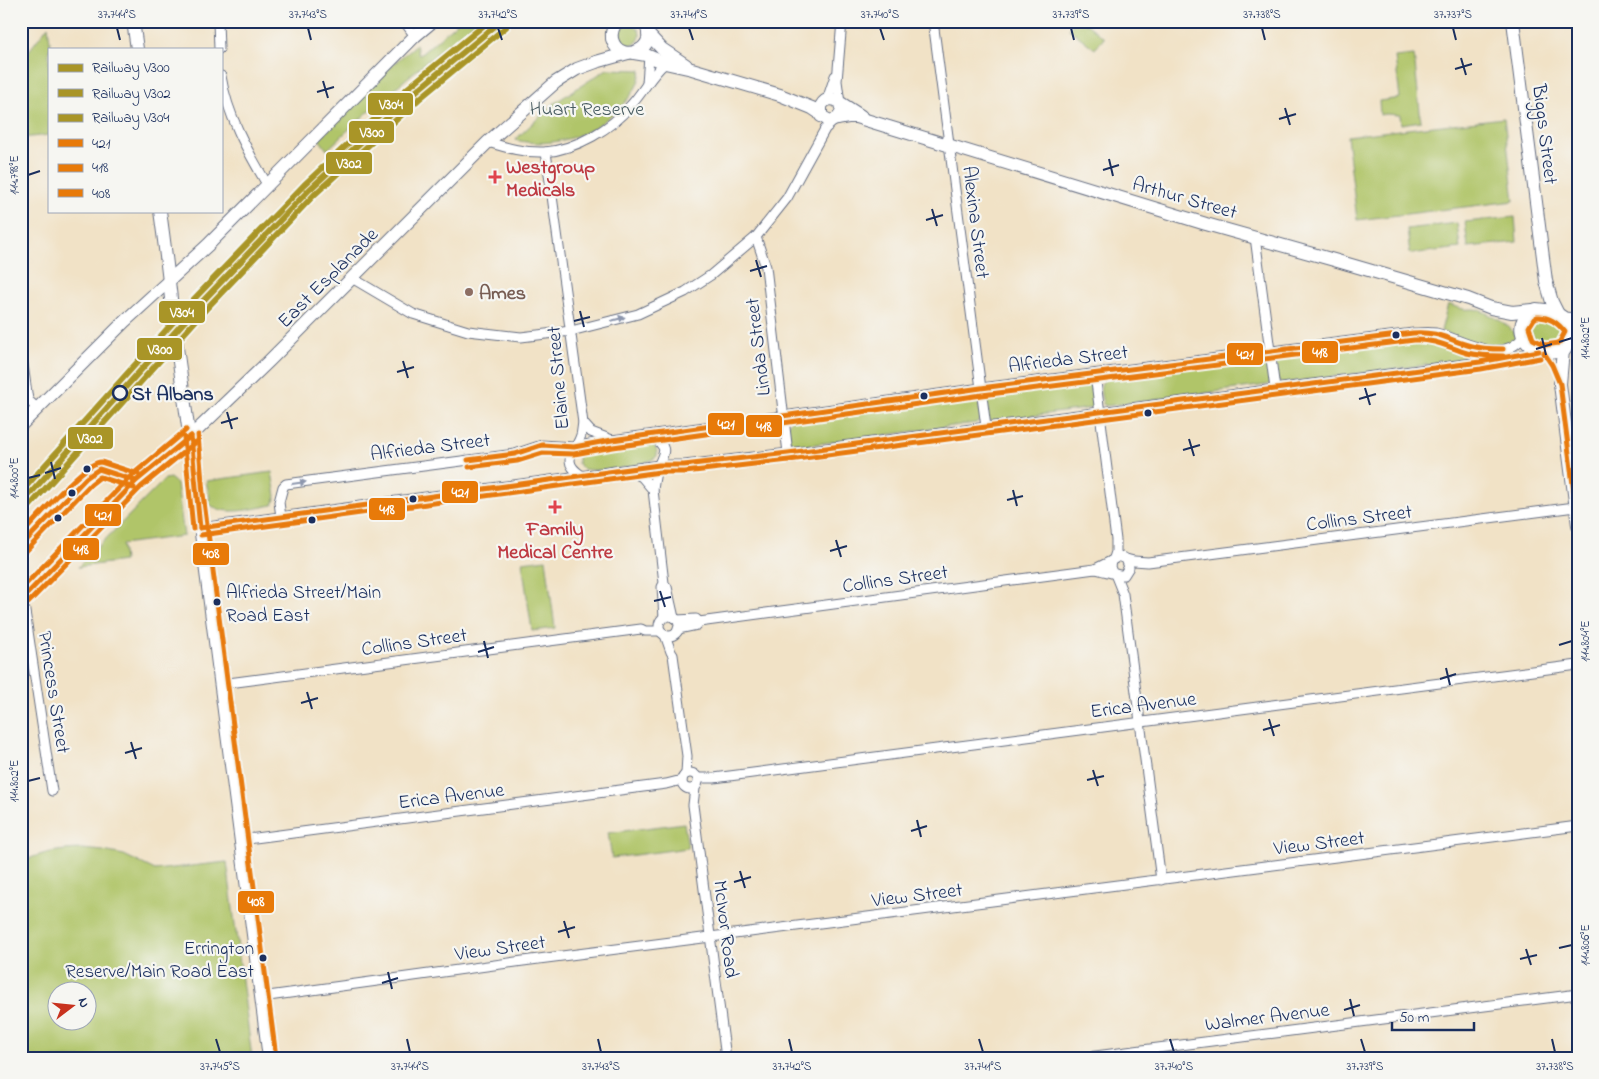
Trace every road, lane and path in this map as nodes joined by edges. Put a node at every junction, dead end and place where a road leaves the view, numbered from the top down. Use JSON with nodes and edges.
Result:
{"nodes":[{"id":1,"x":133,"y":21,"type":"edge"},
{"id":2,"x":218,"y":21,"type":"edge"},
{"id":3,"x":404,"y":21,"type":"edge"},
{"id":4,"x":433,"y":21,"type":"edge"},
{"id":5,"x":618,"y":21,"type":"edge"},
{"id":6,"x":842,"y":21,"type":"edge"},
{"id":7,"x":934,"y":21,"type":"edge"},
{"id":8,"x":1513,"y":21,"type":"edge"},
{"id":9,"x":647,"y":26,"type":"edge"},
{"id":10,"x":612,"y":33,"type":"junction"},
{"id":11,"x":415,"y":36,"type":"junction"},
{"id":12,"x":137,"y":48,"type":"edge"},
{"id":13,"x":219,"y":48,"type":"edge"},
{"id":14,"x":631,"y":53,"type":"junction"},
{"id":15,"x":649,"y":56,"type":"junction"},
{"id":16,"x":596,"y":62,"type":"junction"},
{"id":17,"x":664,"y":63,"type":"junction"},
{"id":18,"x":692,"y":69,"type":"junction"},
{"id":19,"x":838,"y":69,"type":"junction"},
{"id":20,"x":222,"y":82,"type":"edge"},
{"id":21,"x":647,"y":83,"type":"junction"},
{"id":22,"x":780,"y":95,"type":"junction"},
{"id":23,"x":833,"y":102,"type":"junction"},
{"id":24,"x":821,"y":115,"type":"junction"},
{"id":25,"x":835,"y":120,"type":"junction"},
{"id":26,"x":869,"y":122,"type":"junction"},
{"id":27,"x":488,"y":142,"type":"junction"},
{"id":28,"x":815,"y":147,"type":"junction"},
{"id":29,"x":949,"y":147,"type":"junction"},
{"id":30,"x":546,"y":152,"type":"junction"},
{"id":31,"x":268,"y":186,"type":"junction"},
{"id":32,"x":160,"y":212,"type":"edge"},
{"id":33,"x":756,"y":237,"type":"junction"},
{"id":34,"x":1256,"y":237,"type":"junction"},
{"id":35,"x":352,"y":278,"type":"junction"},
{"id":36,"x":170,"y":281,"type":"junction"},
{"id":37,"x":1546,"y":281,"type":"junction"},
{"id":38,"x":1491,"y":308,"type":"junction"},
{"id":39,"x":1534,"y":310,"type":"junction"},
{"id":40,"x":1560,"y":315,"type":"junction"},
{"id":41,"x":1576,"y":328,"type":"edge"},
{"id":42,"x":571,"y":331,"type":"junction"},
{"id":43,"x":1522,"y":334,"type":"junction"},
{"id":44,"x":1578,"y":349,"type":"edge"},
{"id":45,"x":21,"y":350,"type":"edge"},
{"id":46,"x":1564,"y":350,"type":"junction"},
{"id":47,"x":1270,"y":351,"type":"junction"},
{"id":48,"x":1542,"y":352,"type":"junction"},
{"id":49,"x":1095,"y":374,"type":"junction"},
{"id":50,"x":1560,"y":384,"type":"junction"},
{"id":51,"x":981,"y":388,"type":"junction"},
{"id":52,"x":1275,"y":389,"type":"junction"},
{"id":53,"x":37,"y":408,"type":"junction"},
{"id":54,"x":1099,"y":413,"type":"junction"},
{"id":55,"x":783,"y":416,"type":"junction"},
{"id":56,"x":583,"y":423,"type":"junction"},
{"id":57,"x":21,"y":425,"type":"edge"},
{"id":58,"x":986,"y":427,"type":"junction"},
{"id":59,"x":652,"y":435,"type":"junction"},
{"id":60,"x":190,"y":436,"type":"junction"},
{"id":61,"x":612,"y":440,"type":"junction"},
{"id":62,"x":574,"y":448,"type":"junction"},
{"id":63,"x":788,"y":453,"type":"junction"},
{"id":64,"x":659,"y":465,"type":"junction"},
{"id":65,"x":625,"y":469,"type":"junction"},
{"id":66,"x":581,"y":475,"type":"junction"},
{"id":67,"x":653,"y":490,"type":"junction"},
{"id":68,"x":1575,"y":507,"type":"junction"},
{"id":69,"x":281,"y":517,"type":"junction"},
{"id":70,"x":1578,"y":526,"type":"edge"},
{"id":71,"x":200,"y":528,"type":"junction"},
{"id":72,"x":1116,"y":540,"type":"junction"},
{"id":73,"x":1125,"y":558,"type":"junction"},
{"id":74,"x":1112,"y":559,"type":"junction"},
{"id":75,"x":1148,"y":562,"type":"junction"},
{"id":76,"x":1095,"y":569,"type":"junction"},
{"id":77,"x":1127,"y":572,"type":"junction"},
{"id":78,"x":1114,"y":573,"type":"junction"},
{"id":79,"x":664,"y":583,"type":"junction"},
{"id":80,"x":1123,"y":594,"type":"junction"},
{"id":81,"x":22,"y":599,"type":"edge"},
{"id":82,"x":676,"y":619,"type":"junction"},
{"id":83,"x":699,"y":622,"type":"junction"},
{"id":84,"x":663,"y":626,"type":"junction"},
{"id":85,"x":677,"y":632,"type":"junction"},
{"id":86,"x":673,"y":655,"type":"junction"},
{"id":87,"x":1578,"y":666,"type":"edge"},
{"id":88,"x":221,"y":684,"type":"junction"},
{"id":89,"x":1140,"y":722,"type":"junction"},
{"id":90,"x":690,"y":781,"type":"junction"},
{"id":91,"x":52,"y":791,"type":"dead end"},
{"id":92,"x":1578,"y":826,"type":"edge"},
{"id":93,"x":240,"y":840,"type":"junction"},
{"id":94,"x":1160,"y":880,"type":"junction"},
{"id":95,"x":710,"y":938,"type":"junction"},
{"id":96,"x":1578,"y":994,"type":"edge"},
{"id":97,"x":261,"y":997,"type":"junction"},
{"id":98,"x":269,"y":1058,"type":"edge"},
{"id":99,"x":726,"y":1058,"type":"edge"},
{"id":100,"x":1080,"y":1058,"type":"edge"}],
"edges":[{"from":1,"to":12,"type":"street"},
{"from":2,"to":13,"type":"street"},
{"from":3,"to":11,"type":"street"},
{"from":4,"to":11,"type":"street"},
{"from":5,"to":10,"type":"street"},
{"from":6,"to":19,"type":"street"},
{"from":7,"to":29,"type":"street","name":"Alexina Street"},
{"from":8,"to":37,"type":"street","name":"Biggs Street"},
{"from":9,"to":14,"type":"street"},
{"from":9,"to":18,"type":"street"},
{"from":10,"to":14,"type":"street"},
{"from":10,"to":16,"type":"street"},
{"from":11,"to":31,"type":"street"},
{"from":14,"to":15,"type":"street"},
{"from":14,"to":16,"type":"street","name":"East Esplanade"},
{"from":15,"to":17,"type":"street"},
{"from":15,"to":21,"type":"street"},
{"from":16,"to":27,"type":"street","name":"East Esplanade"},
{"from":17,"to":18,"type":"street"},
{"from":17,"to":21,"type":"street"},
{"from":18,"to":22,"type":"street"},
{"from":19,"to":23,"type":"street"},
{"from":19,"to":23,"type":"street"},
{"from":20,"to":31,"type":"street"},
{"from":21,"to":30,"type":"street"},
{"from":22,"to":23,"type":"street"},
{"from":22,"to":24,"type":"street"},
{"from":23,"to":24,"type":"street"},
{"from":23,"to":25,"type":"street"},
{"from":23,"to":26,"type":"street"},
{"from":24,"to":25,"type":"street"},
{"from":24,"to":28,"type":"street"},
{"from":25,"to":26,"type":"street"},
{"from":25,"to":28,"type":"street"},
{"from":26,"to":29,"type":"street","name":"Arthur Street"},
{"from":27,"to":30,"type":"street"},
{"from":27,"to":35,"type":"street","name":"East Esplanade"},
{"from":28,"to":33,"type":"street"},
{"from":29,"to":34,"type":"street","name":"Arthur Street"},
{"from":29,"to":51,"type":"street","name":"Alexina Street"},
{"from":30,"to":42,"type":"street","name":"Elaine Street"},
{"from":31,"to":36,"type":"street"},
{"from":32,"to":36,"type":"street"},
{"from":42,"to":33,"type":"street","one_way":true},
{"from":33,"to":55,"type":"street","name":"Linda Street"},
{"from":34,"to":38,"type":"street","name":"Arthur Street"},
{"from":34,"to":47,"type":"street"},
{"from":35,"to":42,"type":"street"},
{"from":35,"to":60,"type":"street","name":"East Esplanade"},
{"from":36,"to":53,"type":"street"},
{"from":36,"to":60,"type":"street"},
{"from":37,"to":39,"type":"street","name":"Biggs Street"},
{"from":37,"to":40,"type":"street","name":"Biggs Street"},
{"from":38,"to":39,"type":"street","name":"Arthur Street"},
{"from":38,"to":43,"type":"street","name":"Arthur Street"},
{"from":39,"to":40,"type":"street"},
{"from":39,"to":43,"type":"street"},
{"from":40,"to":41,"type":"street"},
{"from":41,"to":46,"type":"street"},
{"from":42,"to":56,"type":"street","name":"Elaine Street"},
{"from":43,"to":47,"type":"street","name":"Alfrieda Street"},
{"from":43,"to":48,"type":"street"},
{"from":44,"to":46,"type":"street"},
{"from":45,"to":53,"type":"street"},
{"from":46,"to":48,"type":"street"},
{"from":46,"to":50,"type":"street"},
{"from":47,"to":49,"type":"street","name":"Alfrieda Street"},
{"from":47,"to":52,"type":"street"},
{"from":48,"to":50,"type":"street"},
{"from":48,"to":52,"type":"street"},
{"from":49,"to":51,"type":"street","name":"Alfrieda Street"},
{"from":49,"to":54,"type":"street"},
{"from":50,"to":68,"type":"street"},
{"from":51,"to":55,"type":"street","name":"Alfrieda Street"},
{"from":51,"to":58,"type":"street","name":"Alexina Street"},
{"from":52,"to":54,"type":"street"},
{"from":53,"to":57,"type":"street"},
{"from":54,"to":58,"type":"street"},
{"from":54,"to":72,"type":"street"},
{"from":55,"to":59,"type":"street","name":"Alfrieda Street"},
{"from":55,"to":63,"type":"street","name":"Linda Street"},
{"from":56,"to":61,"type":"street"},
{"from":56,"to":62,"type":"street","name":"Elaine Street"},
{"from":58,"to":63,"type":"street"},
{"from":59,"to":61,"type":"street","name":"Alfrieda Street"},
{"from":59,"to":64,"type":"street","name":"McIvor Road"},
{"from":60,"to":71,"type":"street"},
{"from":60,"to":81,"type":"street","name":"East Esplanade"},
{"from":61,"to":62,"type":"street","name":"Alfrieda Street"},
{"from":62,"to":66,"type":"street","name":"Elaine Street"},
{"from":69,"to":62,"type":"street","name":"Alfrieda Street","one_way":true},
{"from":63,"to":64,"type":"street"},
{"from":64,"to":65,"type":"street"},
{"from":64,"to":67,"type":"street","name":"McIvor Road"},
{"from":65,"to":66,"type":"street"},
{"from":65,"to":67,"type":"street"},
{"from":66,"to":69,"type":"street"},
{"from":67,"to":79,"type":"street","name":"McIvor Road"},
{"from":68,"to":70,"type":"street"},
{"from":68,"to":75,"type":"street","name":"Collins Street"},
{"from":69,"to":71,"type":"street"},
{"from":71,"to":88,"type":"street"},
{"from":72,"to":73,"type":"street"},
{"from":72,"to":74,"type":"street"},
{"from":73,"to":74,"type":"street"},
{"from":73,"to":75,"type":"street","name":"Collins Street"},
{"from":73,"to":77,"type":"street"},
{"from":74,"to":76,"type":"street","name":"Collins Street"},
{"from":74,"to":78,"type":"street"},
{"from":75,"to":77,"type":"street","name":"Collins Street"},
{"from":76,"to":78,"type":"street","name":"Collins Street"},
{"from":76,"to":83,"type":"street","name":"Collins Street"},
{"from":77,"to":78,"type":"street"},
{"from":77,"to":80,"type":"street"},
{"from":78,"to":80,"type":"street"},
{"from":79,"to":82,"type":"street","name":"McIvor Road"},
{"from":79,"to":84,"type":"street","name":"McIvor Road"},
{"from":80,"to":89,"type":"street"},
{"from":81,"to":91,"type":"street","name":"Princess Street"},
{"from":82,"to":83,"type":"street","name":"Collins Street"},
{"from":82,"to":84,"type":"street","name":"Collins Street"},
{"from":82,"to":85,"type":"street","name":"McIvor Road"},
{"from":83,"to":85,"type":"street","name":"Collins Street"},
{"from":84,"to":85,"type":"street","name":"Collins Street"},
{"from":84,"to":86,"type":"street","name":"McIvor Road"},
{"from":84,"to":88,"type":"street","name":"Collins Street"},
{"from":85,"to":86,"type":"street","name":"McIvor Road"},
{"from":86,"to":90,"type":"street","name":"McIvor Road"},
{"from":87,"to":89,"type":"street","name":"Erica Avenue"},
{"from":88,"to":93,"type":"street"},
{"from":89,"to":90,"type":"street","name":"Erica Avenue"},
{"from":89,"to":94,"type":"street"},
{"from":90,"to":93,"type":"street","name":"Erica Avenue"},
{"from":90,"to":95,"type":"street","name":"McIvor Road"},
{"from":92,"to":94,"type":"street","name":"View Street"},
{"from":93,"to":97,"type":"street"},
{"from":94,"to":95,"type":"street","name":"View Street"},
{"from":95,"to":97,"type":"street","name":"View Street"},
{"from":95,"to":99,"type":"street","name":"McIvor Road"},
{"from":96,"to":100,"type":"street","name":"Walmer Avenue"},
{"from":97,"to":98,"type":"street"}]}
